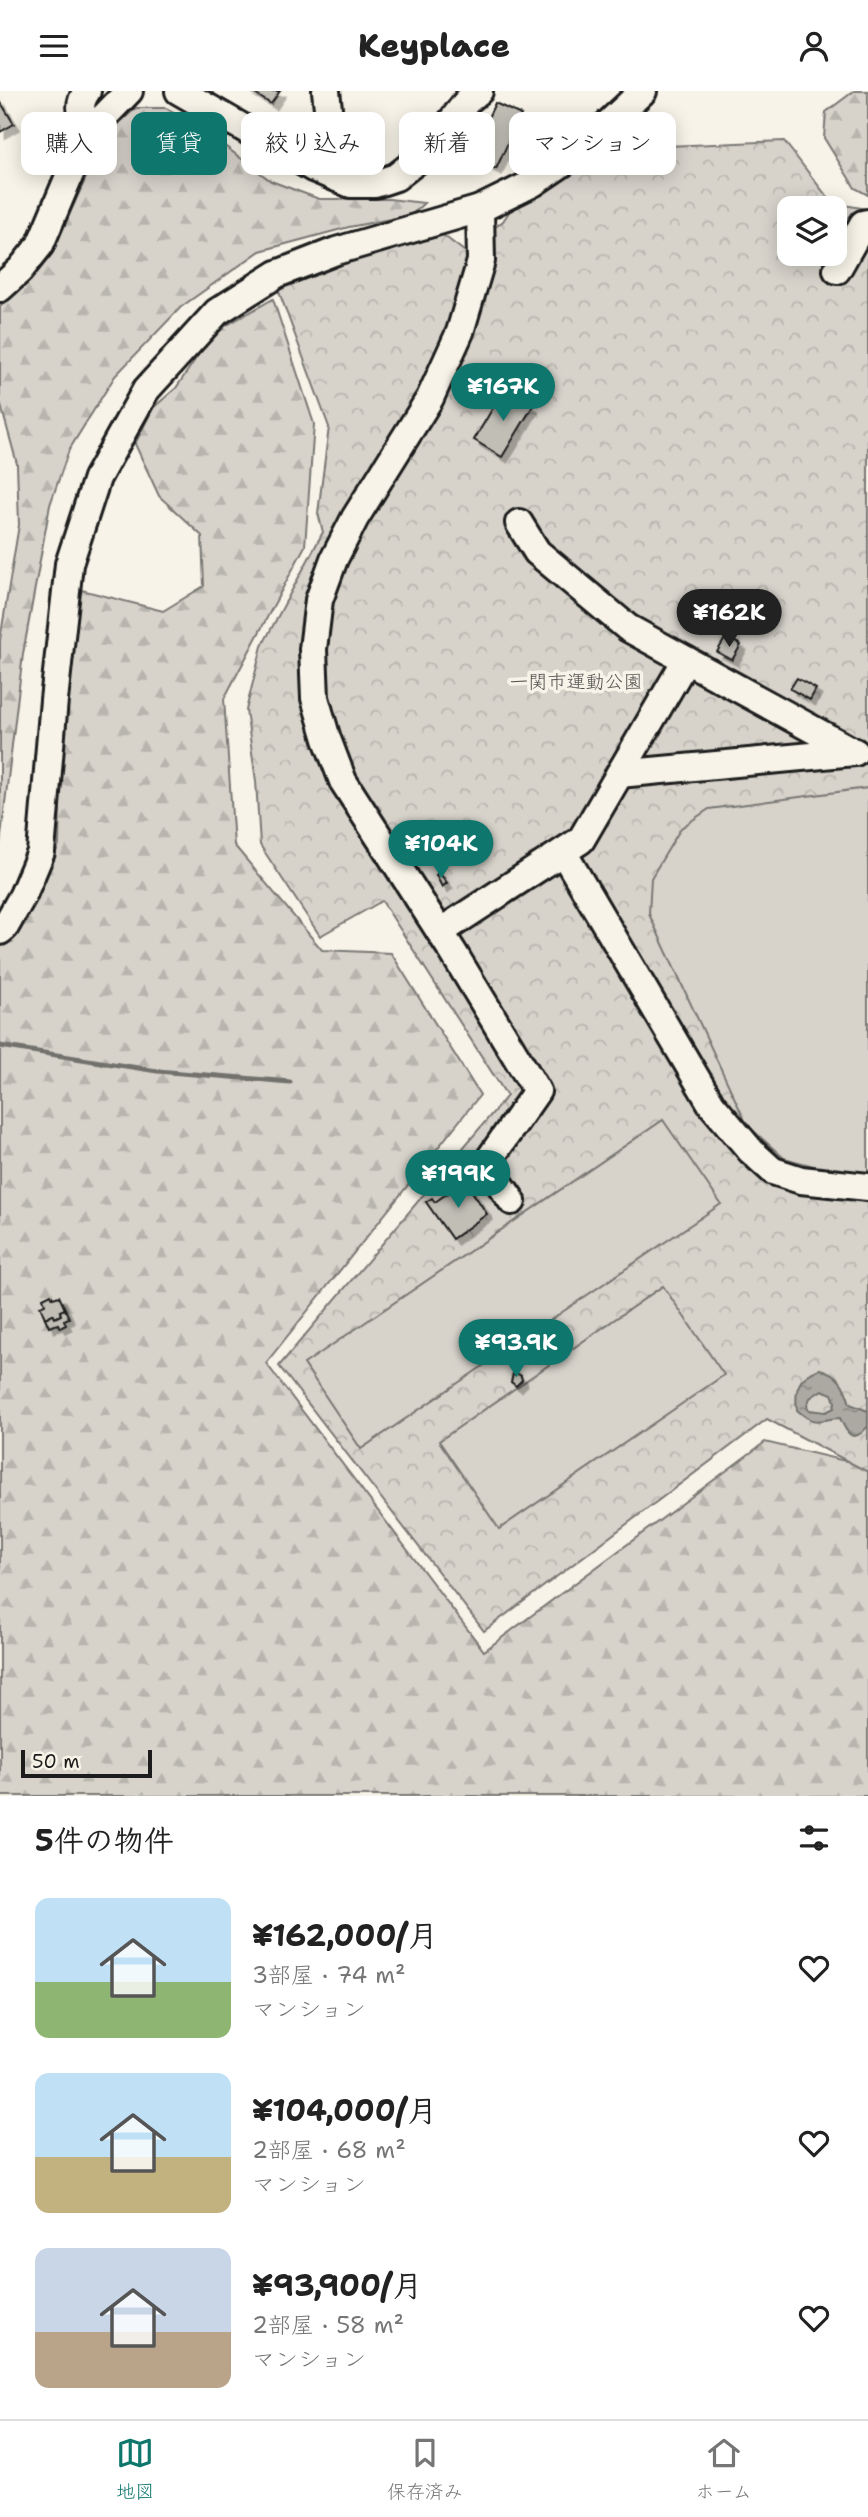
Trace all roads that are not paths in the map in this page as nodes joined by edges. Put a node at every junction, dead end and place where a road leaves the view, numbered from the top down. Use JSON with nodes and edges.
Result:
{"nodes":[{"id":1,"x":87,"y":91,"type":"edge"},
{"id":2,"x":129,"y":91,"type":"edge"},
{"id":3,"x":179,"y":91,"type":"edge"},
{"id":4,"x":326,"y":91,"type":"edge"},
{"id":5,"x":479,"y":91,"type":"edge"},
{"id":6,"x":643,"y":91,"type":"edge"},
{"id":7,"x":81,"y":112,"type":"edge"},
{"id":8,"x":109,"y":112,"type":"edge"},
{"id":9,"x":328,"y":112,"type":"edge"},
{"id":10,"x":241,"y":127,"type":"edge"},
{"id":11,"x":70,"y":175,"type":"edge"},
{"id":12,"x":330,"y":175,"type":"edge"},
{"id":13,"x":480,"y":209,"type":"junction"},
{"id":14,"x":868,"y":223,"type":"edge"},
{"id":15,"x":837,"y":270,"type":"dead end"},
{"id":16,"x":0,"y":288,"type":"edge"},
{"id":17,"x":519,"y":523,"type":"dead end"},
{"id":18,"x":686,"y":660,"type":"junction"},
{"id":19,"x":861,"y":752,"type":"edge"},
{"id":20,"x":619,"y":774,"type":"junction"},
{"id":21,"x":563,"y":852,"type":"junction"},
{"id":22,"x":0,"y":931,"type":"edge"},
{"id":23,"x":439,"y":932,"type":"junction"},
{"id":24,"x":868,"y":1187,"type":"edge"},
{"id":25,"x":512,"y":1201,"type":"dead end"}],
"edges":[{"from":1,"to":7,"type":"street"},
{"from":2,"to":8,"type":"street"},
{"from":3,"to":10,"type":"street"},
{"from":4,"to":9,"type":"street"},
{"from":5,"to":12,"type":"street"},
{"from":6,"to":13,"type":"street"},
{"from":11,"to":16,"type":"street"},
{"from":13,"to":22,"type":"street"},
{"from":13,"to":23,"type":"street"},
{"from":14,"to":15,"type":"street"},
{"from":17,"to":18,"type":"street"},
{"from":18,"to":19,"type":"street"},
{"from":18,"to":20,"type":"street"},
{"from":19,"to":20,"type":"street"},
{"from":20,"to":21,"type":"street"},
{"from":21,"to":23,"type":"street"},
{"from":21,"to":24,"type":"street"},
{"from":23,"to":25,"type":"street"}]}
